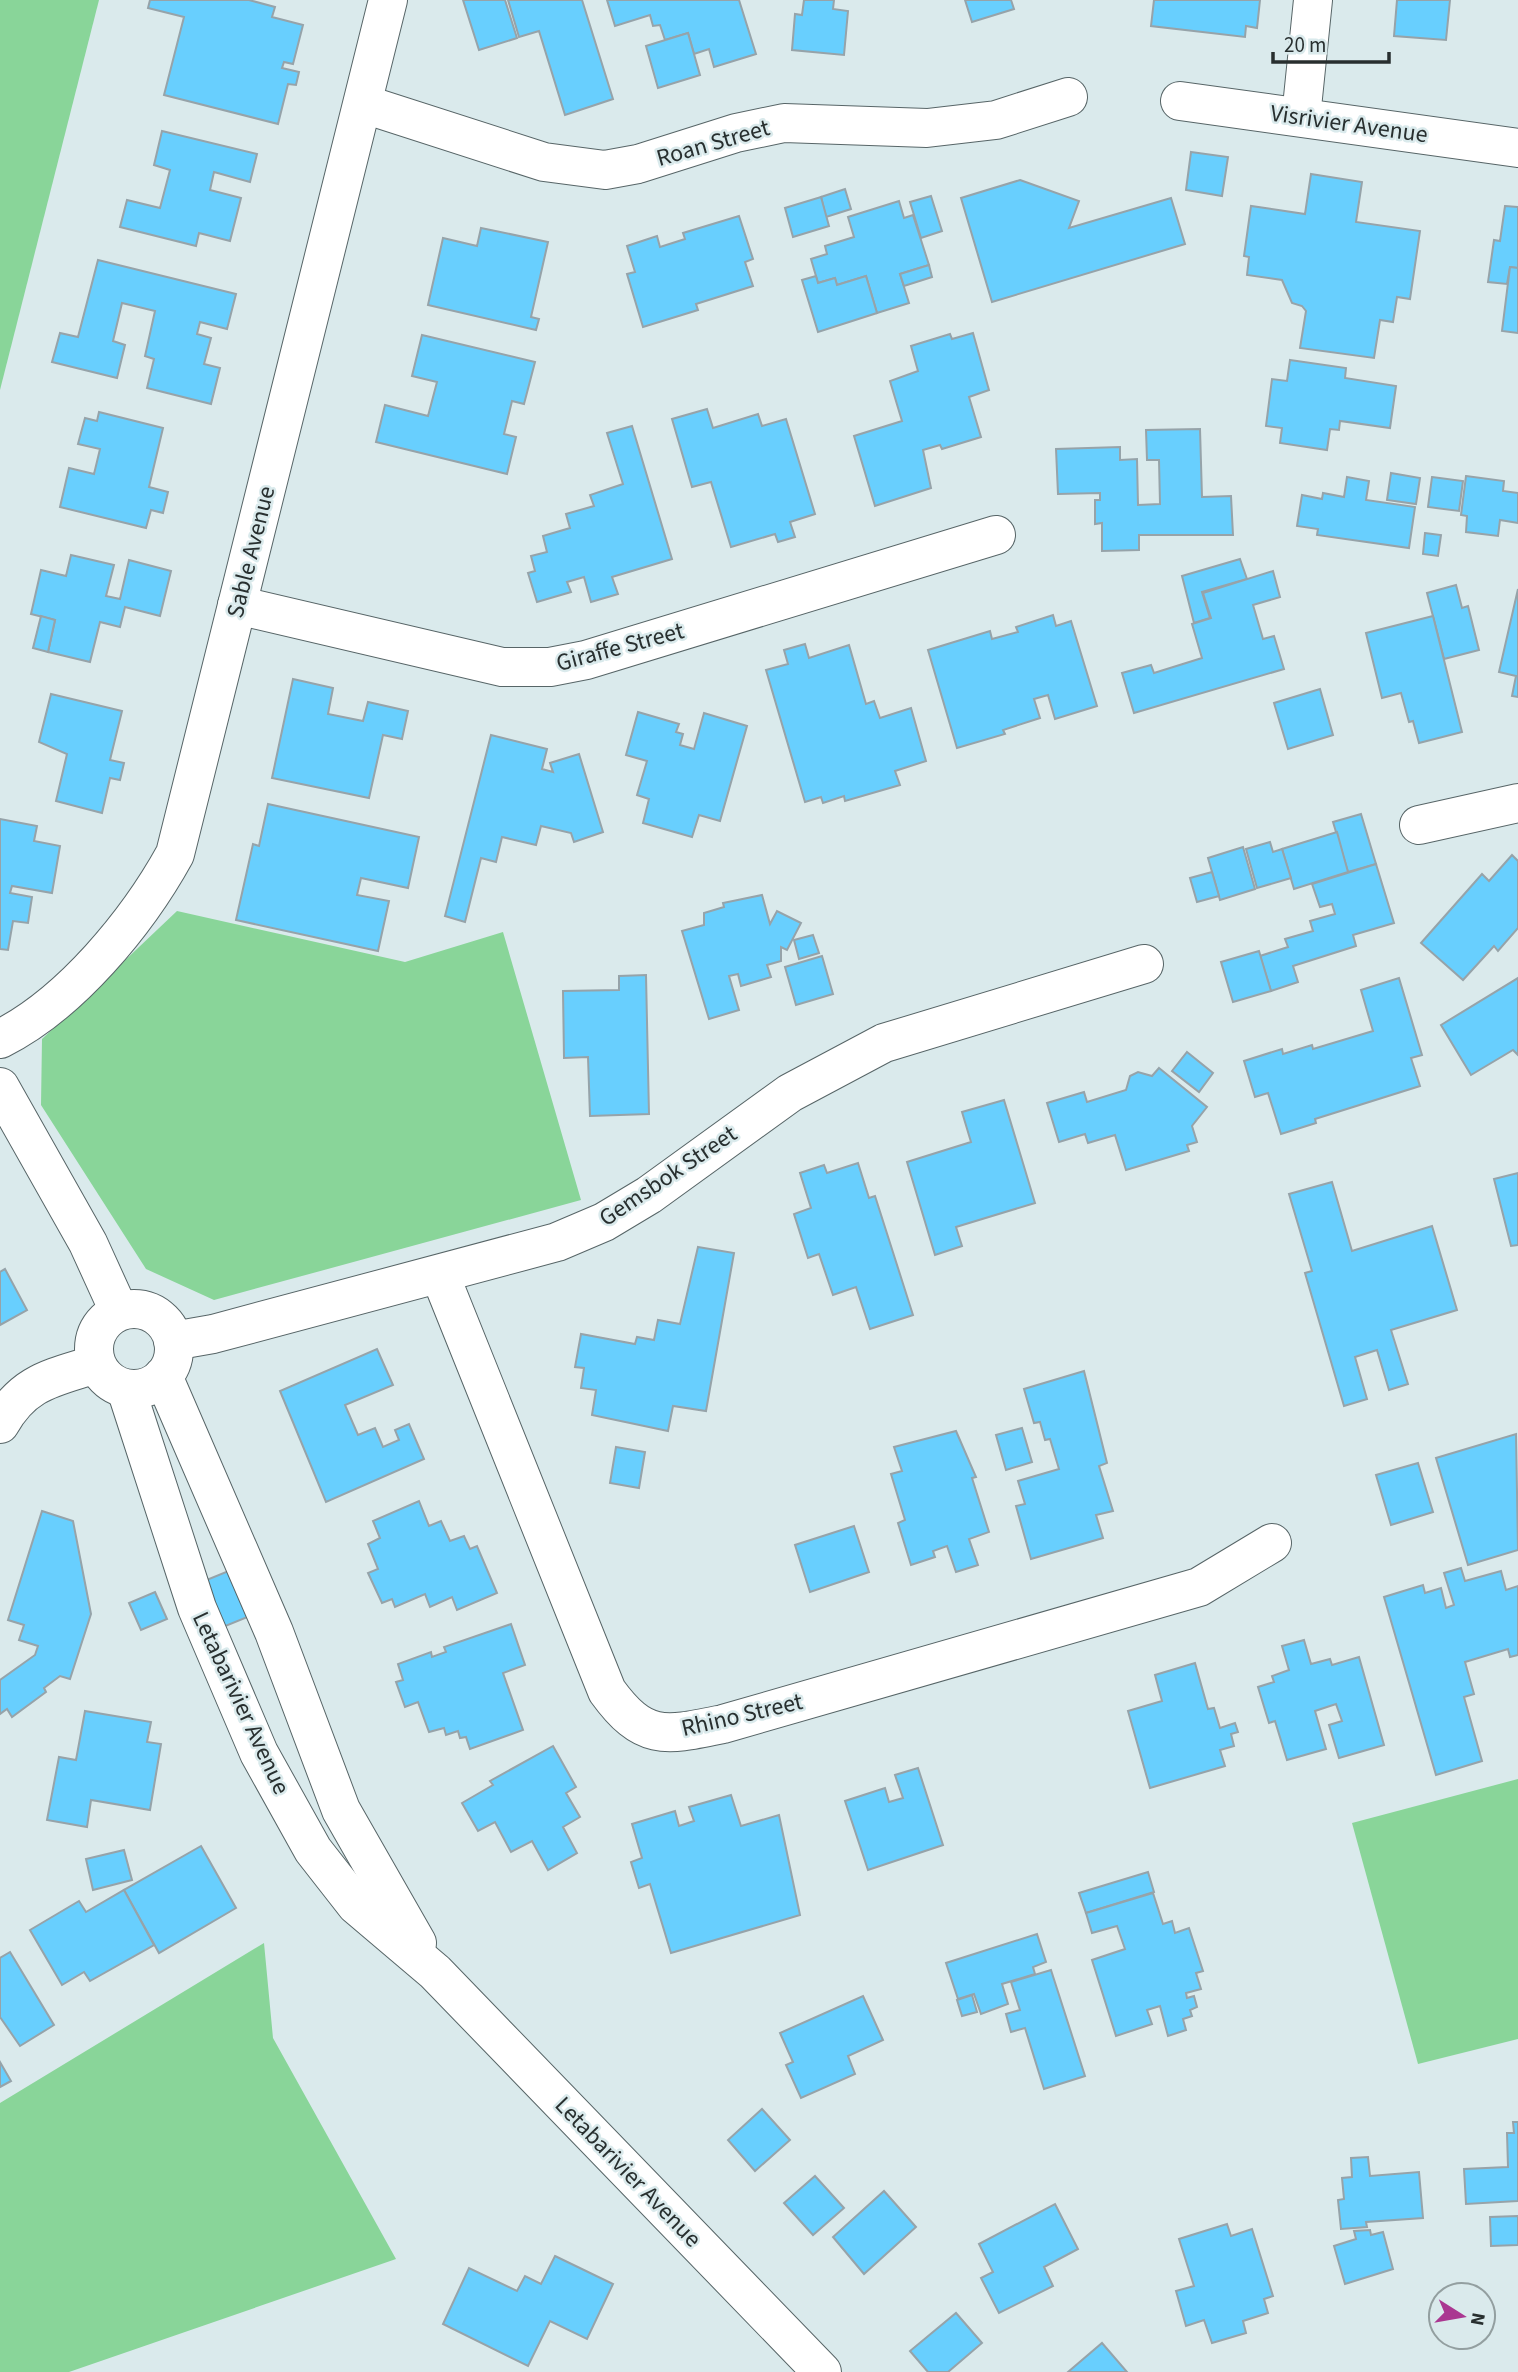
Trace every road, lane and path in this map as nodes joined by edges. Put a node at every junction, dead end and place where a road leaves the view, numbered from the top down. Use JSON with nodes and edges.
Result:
{"nodes":[{"id":1,"x":388,"y":0,"type":"edge"},
{"id":2,"x":1313,"y":0,"type":"edge"},
{"id":3,"x":1068,"y":97,"type":"dead end"},
{"id":4,"x":1180,"y":102,"type":"dead end"},
{"id":5,"x":364,"y":104,"type":"junction"},
{"id":6,"x":1301,"y":117,"type":"junction"},
{"id":7,"x":1518,"y":148,"type":"edge"},
{"id":8,"x":996,"y":535,"type":"dead end"},
{"id":9,"x":237,"y":605,"type":"junction"},
{"id":10,"x":1518,"y":803,"type":"edge"},
{"id":11,"x":1419,"y":825,"type":"dead end"},
{"id":12,"x":1144,"y":964,"type":"dead end"},
{"id":13,"x":0,"y":1039,"type":"edge"},
{"id":14,"x":0,"y":1087,"type":"edge"},
{"id":15,"x":440,"y":1275,"type":"junction"},
{"id":16,"x":119,"y":1311,"type":"junction"},
{"id":17,"x":168,"y":1358,"type":"junction"},
{"id":18,"x":96,"y":1364,"type":"junction"},
{"id":19,"x":126,"y":1388,"type":"junction"},
{"id":20,"x":0,"y":1424,"type":"edge"},
{"id":21,"x":1272,"y":1543,"type":"dead end"},
{"id":22,"x":274,"y":1632,"type":"junction"},
{"id":23,"x":219,"y":1653,"type":"junction"},
{"id":24,"x":435,"y":1972,"type":"junction"},
{"id":25,"x":822,"y":2372,"type":"edge"}],
"edges":[{"from":1,"to":5,"type":"street","name":"Sable Avenue"},
{"from":2,"to":6,"type":"street"},
{"from":3,"to":5,"type":"street","name":"Roan Street"},
{"from":4,"to":6,"type":"street","name":"Visrivier Avenue"},
{"from":5,"to":9,"type":"street","name":"Sable Avenue"},
{"from":6,"to":7,"type":"street","name":"Visrivier Avenue"},
{"from":8,"to":9,"type":"street","name":"Giraffe Street"},
{"from":9,"to":13,"type":"street","name":"Sable Avenue"},
{"from":10,"to":11,"type":"street"},
{"from":12,"to":15,"type":"street","name":"Gemsbok Street"},
{"from":14,"to":16,"type":"street"},
{"from":15,"to":17,"type":"street","name":"Gemsbok Street"},
{"from":15,"to":21,"type":"street","name":"Rhino Street"},
{"from":16,"to":17,"type":"street"},
{"from":16,"to":18,"type":"street"},
{"from":17,"to":19,"type":"street"},
{"from":17,"to":22,"type":"street","name":"Letabarivier Avenue"},
{"from":18,"to":19,"type":"street"},
{"from":18,"to":20,"type":"street"},
{"from":19,"to":23,"type":"street","name":"Letabarivier Avenue"},
{"from":22,"to":23,"type":"street"},
{"from":22,"to":24,"type":"street","name":"Letabarivier Avenue"},
{"from":23,"to":24,"type":"street","name":"Letabarivier Avenue"},
{"from":24,"to":25,"type":"street","name":"Letabarivier Avenue"}]}
